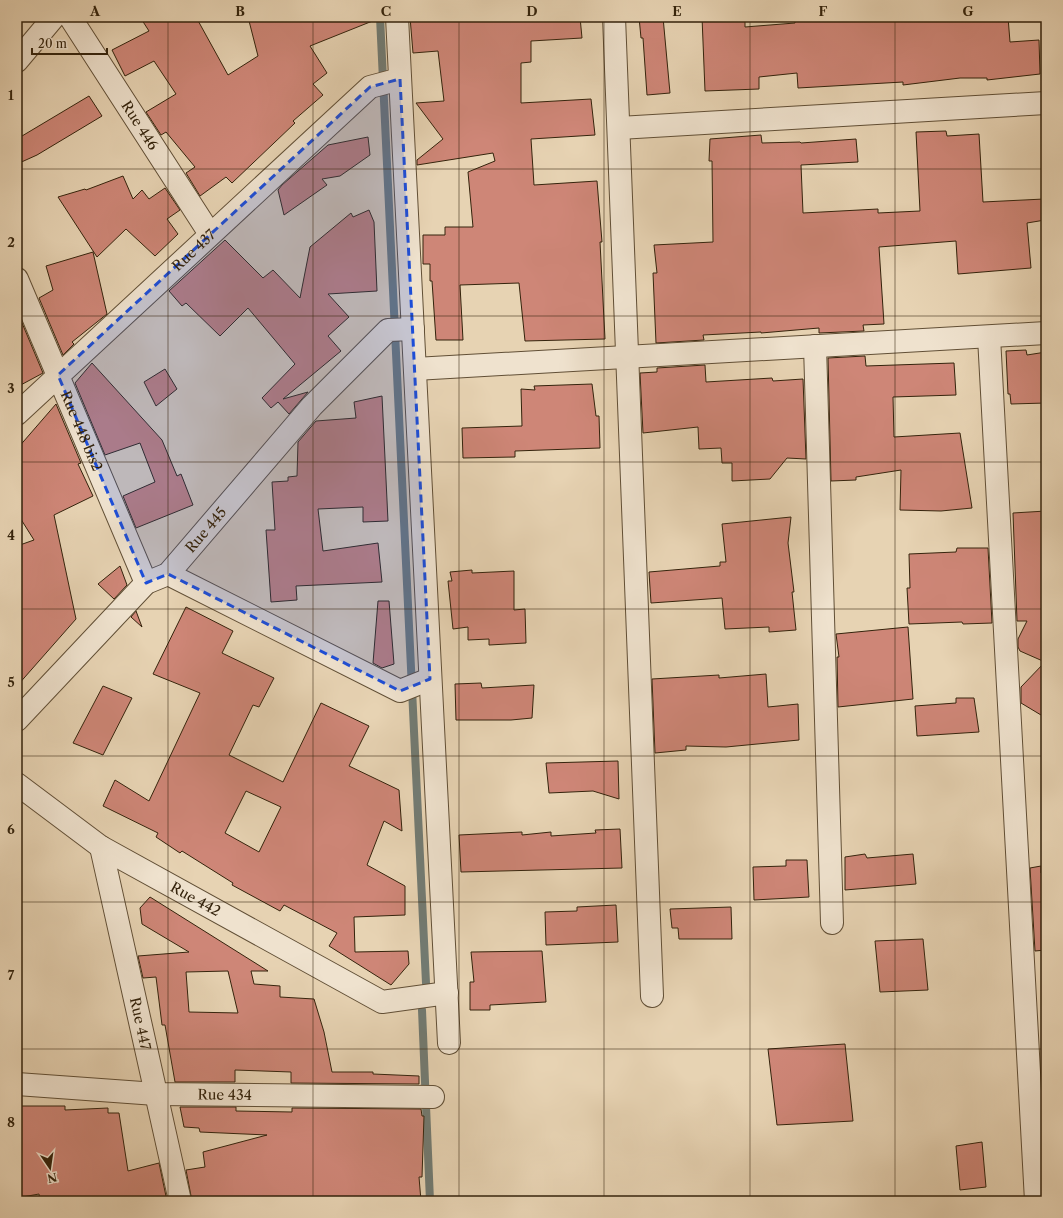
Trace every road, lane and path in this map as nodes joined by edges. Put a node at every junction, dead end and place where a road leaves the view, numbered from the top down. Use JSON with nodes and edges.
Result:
{"nodes":[{"id":1,"x":54,"y":17,"type":"edge"},
{"id":2,"x":70,"y":17,"type":"edge"},
{"id":3,"x":397,"y":17,"type":"edge"},
{"id":4,"x":614,"y":17,"type":"edge"},
{"id":5,"x":17,"y":61,"type":"edge"},
{"id":6,"x":386,"y":83,"type":"junction"},
{"id":7,"x":1046,"y":103,"type":"edge"},
{"id":8,"x":618,"y":128,"type":"junction"},
{"id":9,"x":210,"y":234,"type":"junction"},
{"id":10,"x":17,"y":279,"type":"edge"},
{"id":11,"x":401,"y":330,"type":"junction"},
{"id":12,"x":1046,"y":333,"type":"edge"},
{"id":13,"x":989,"y":337,"type":"junction"},
{"id":14,"x":815,"y":346,"type":"junction"},
{"id":15,"x":627,"y":357,"type":"junction"},
{"id":16,"x":415,"y":369,"type":"junction"},
{"id":17,"x":58,"y":375,"type":"junction"},
{"id":18,"x":17,"y":414,"type":"edge"},
{"id":19,"x":168,"y":574,"type":"junction"},
{"id":20,"x":146,"y":583,"type":"junction"},
{"id":21,"x":430,"y":679,"type":"junction"},
{"id":22,"x":17,"y":720,"type":"edge"},
{"id":23,"x":17,"y":784,"type":"edge"},
{"id":24,"x":101,"y":847,"type":"junction"},
{"id":25,"x":832,"y":923,"type":"dead end"},
{"id":26,"x":447,"y":993,"type":"junction"},
{"id":27,"x":652,"y":996,"type":"dead end"},
{"id":28,"x":449,"y":1043,"type":"dead end"},
{"id":29,"x":17,"y":1084,"type":"edge"},
{"id":30,"x":156,"y":1094,"type":"junction"},
{"id":31,"x":433,"y":1097,"type":"dead end"},
{"id":32,"x":180,"y":1201,"type":"edge"},
{"id":33,"x":1036,"y":1201,"type":"edge"}],
"edges":[{"from":1,"to":5,"type":"street"},
{"from":2,"to":9,"type":"street","name":"Rue 446"},
{"from":3,"to":6,"type":"street"},
{"from":4,"to":8,"type":"street"},
{"from":6,"to":9,"type":"street","name":"Rue 437"},
{"from":6,"to":11,"type":"street"},
{"from":7,"to":8,"type":"street"},
{"from":8,"to":15,"type":"street"},
{"from":9,"to":17,"type":"street","name":"Rue 437"},
{"from":10,"to":17,"type":"street","name":"Rue 448 bis2"},
{"from":11,"to":16,"type":"street"},
{"from":11,"to":19,"type":"street","name":"Rue 445"},
{"from":12,"to":13,"type":"street"},
{"from":13,"to":14,"type":"street"},
{"from":13,"to":33,"type":"street"},
{"from":14,"to":15,"type":"street"},
{"from":14,"to":25,"type":"street"},
{"from":15,"to":16,"type":"street"},
{"from":15,"to":27,"type":"street"},
{"from":16,"to":21,"type":"street"},
{"from":17,"to":18,"type":"street","name":"Rue 437"},
{"from":17,"to":20,"type":"street","name":"Rue 448 bis2"},
{"from":19,"to":20,"type":"street","name":"Rue 445"},
{"from":19,"to":21,"type":"street"},
{"from":20,"to":22,"type":"street","name":"Rue 445"},
{"from":21,"to":26,"type":"street"},
{"from":23,"to":24,"type":"street","name":"Rue 442"},
{"from":24,"to":26,"type":"street","name":"Rue 442"},
{"from":24,"to":30,"type":"street","name":"Rue 447"},
{"from":26,"to":28,"type":"street"},
{"from":29,"to":30,"type":"street","name":"Rue 434"},
{"from":30,"to":31,"type":"street","name":"Rue 434"},
{"from":30,"to":32,"type":"street","name":"Rue 447"}]}
